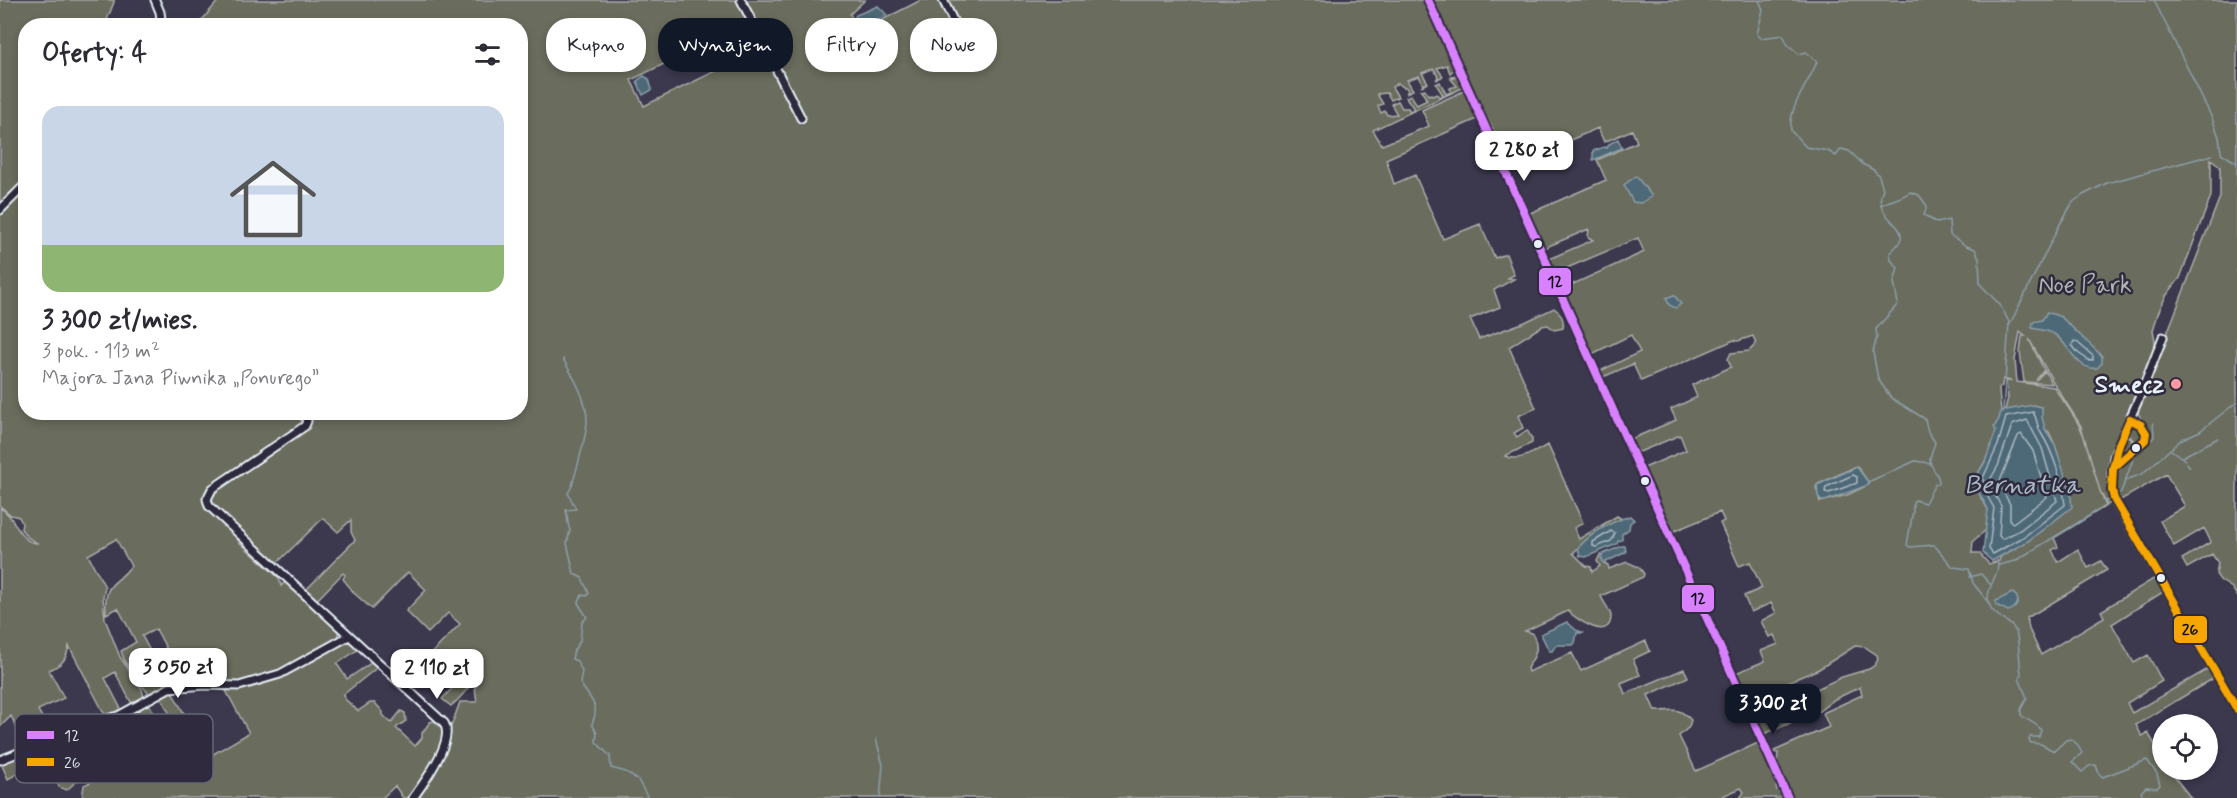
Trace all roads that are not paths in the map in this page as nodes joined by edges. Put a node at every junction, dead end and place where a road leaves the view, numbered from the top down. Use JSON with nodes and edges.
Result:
{"nodes":[{"id":1,"x":155,"y":0,"type":"edge"},
{"id":2,"x":741,"y":0,"type":"edge"},
{"id":3,"x":943,"y":0,"type":"edge"},
{"id":4,"x":1428,"y":0,"type":"edge"},
{"id":5,"x":161,"y":18,"type":"edge"},
{"id":6,"x":952,"y":18,"type":"edge"},
{"id":7,"x":801,"y":118,"type":"dead end"},
{"id":8,"x":18,"y":192,"type":"edge"},
{"id":9,"x":0,"y":210,"type":"edge"},
{"id":10,"x":2163,"y":337,"type":"dead end"},
{"id":11,"x":307,"y":420,"type":"edge"},
{"id":12,"x":349,"y":636,"type":"junction"},
{"id":13,"x":2237,"y":710,"type":"edge"},
{"id":14,"x":122,"y":714,"type":"edge"},
{"id":15,"x":15,"y":754,"type":"edge"},
{"id":16,"x":0,"y":760,"type":"edge"},
{"id":17,"x":413,"y":798,"type":"edge"},
{"id":18,"x":1788,"y":798,"type":"edge"}],
"edges":[{"from":1,"to":5,"type":"street"},
{"from":2,"to":7,"type":"street"},
{"from":3,"to":6,"type":"street"},
{"from":4,"to":18,"type":"street"},
{"from":8,"to":9,"type":"street"},
{"from":10,"to":13,"type":"street"},
{"from":11,"to":12,"type":"street"},
{"from":12,"to":14,"type":"street"},
{"from":12,"to":17,"type":"street"},
{"from":15,"to":16,"type":"street"}]}
